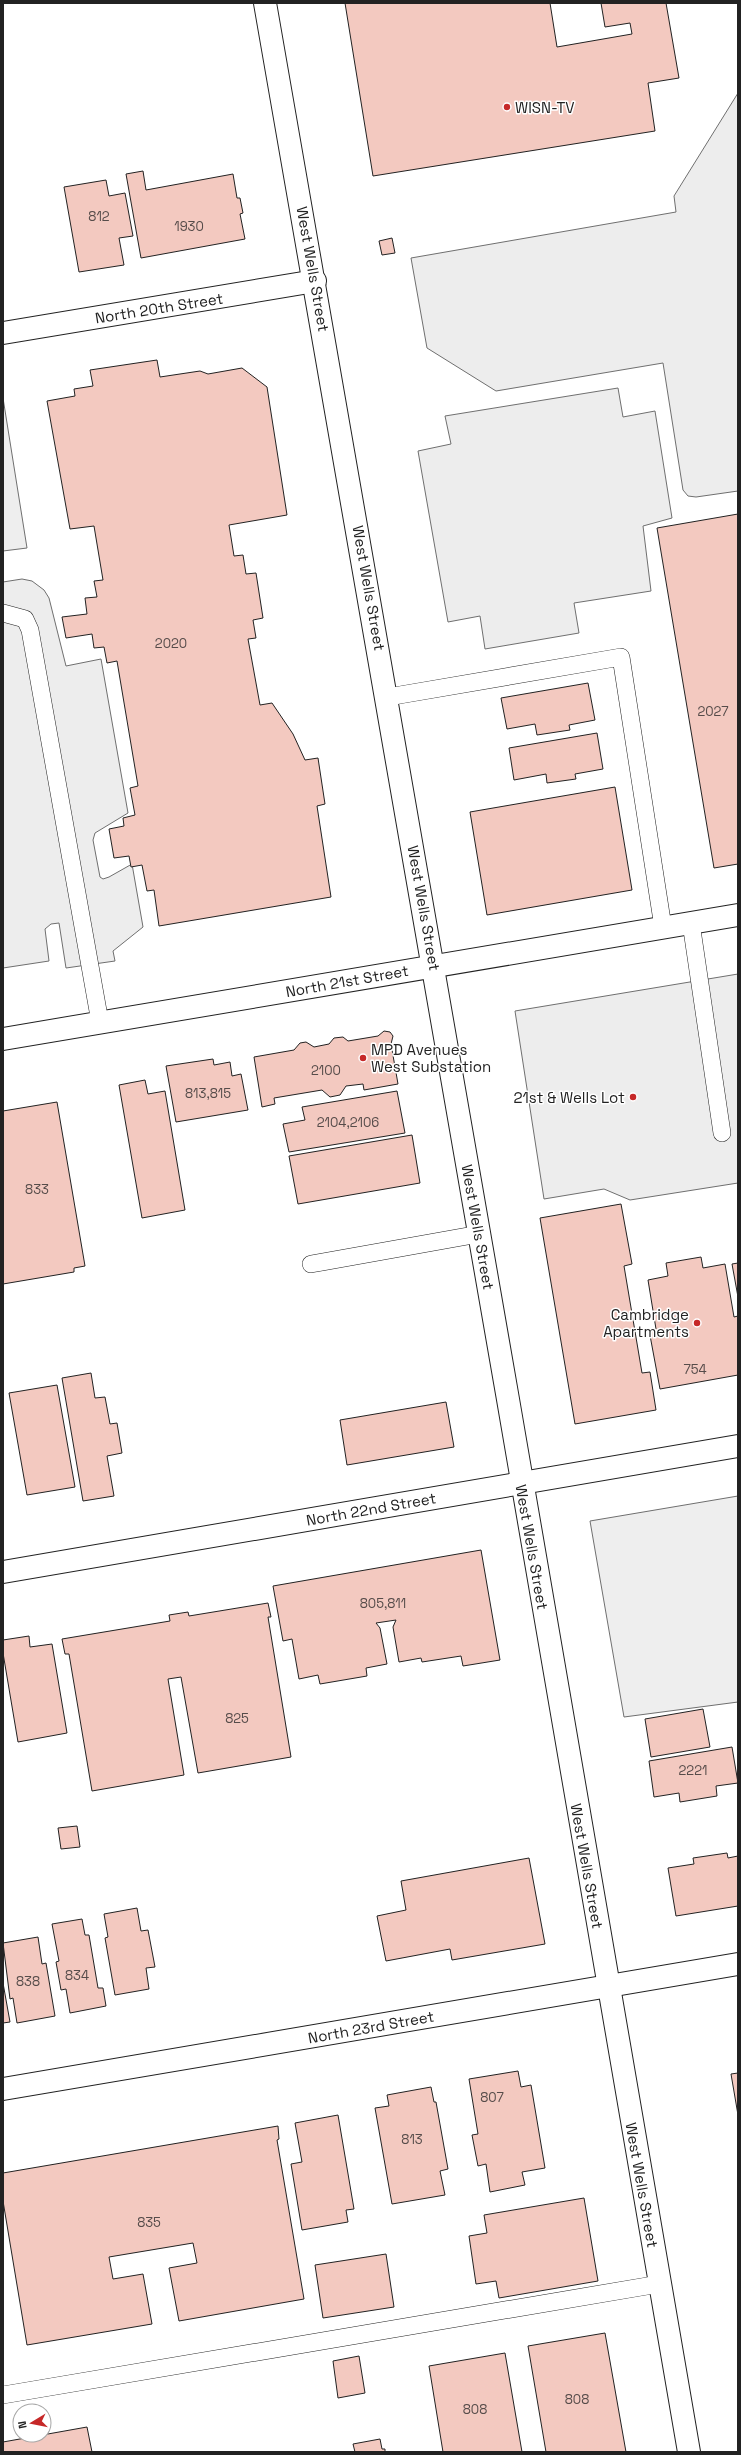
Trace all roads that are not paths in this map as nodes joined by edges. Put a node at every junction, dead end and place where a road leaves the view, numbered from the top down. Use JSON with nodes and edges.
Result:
{"nodes":[{"id":1,"x":265,"y":3,"type":"edge"},
{"id":2,"x":315,"y":281,"type":"junction"},
{"id":3,"x":3,"y":333,"type":"edge"},
{"id":4,"x":3,"y":613,"type":"edge"},
{"id":5,"x":388,"y":697,"type":"junction"},
{"id":6,"x":738,"y":915,"type":"edge"},
{"id":7,"x":691,"y":923,"type":"junction"},
{"id":8,"x":663,"y":927,"type":"junction"},
{"id":9,"x":435,"y":966,"type":"junction"},
{"id":10,"x":100,"y":1022,"type":"junction"},
{"id":11,"x":3,"y":1039,"type":"edge"},
{"id":12,"x":722,"y":1133,"type":"dead end"},
{"id":13,"x":479,"y":1234,"type":"junction"},
{"id":14,"x":311,"y":1264,"type":"dead end"},
{"id":15,"x":738,"y":1446,"type":"edge"},
{"id":16,"x":521,"y":1483,"type":"junction"},
{"id":17,"x":3,"y":1572,"type":"edge"},
{"id":18,"x":738,"y":1964,"type":"edge"},
{"id":19,"x":607,"y":1986,"type":"junction"},
{"id":20,"x":3,"y":2089,"type":"edge"},
{"id":21,"x":659,"y":2284,"type":"junction"},
{"id":22,"x":3,"y":2395,"type":"edge"},
{"id":23,"x":688,"y":2452,"type":"edge"}],
"edges":[{"from":1,"to":2,"type":"street","name":"West Wells Street"},
{"from":2,"to":3,"type":"street","name":"North 20th Street"},
{"from":2,"to":5,"type":"street","name":"West Wells Street"},
{"from":4,"to":10,"type":"lane"},
{"from":5,"to":8,"type":"lane"},
{"from":5,"to":9,"type":"street","name":"West Wells Street"},
{"from":6,"to":7,"type":"street","name":"North 21st Street"},
{"from":7,"to":8,"type":"street","name":"North 21st Street"},
{"from":7,"to":12,"type":"lane"},
{"from":8,"to":9,"type":"street","name":"North 21st Street"},
{"from":9,"to":10,"type":"street","name":"North 21st Street"},
{"from":9,"to":13,"type":"street","name":"West Wells Street"},
{"from":10,"to":11,"type":"street","name":"North 21st Street"},
{"from":13,"to":14,"type":"lane"},
{"from":13,"to":16,"type":"street","name":"West Wells Street"},
{"from":15,"to":16,"type":"street","name":"North 22nd Street"},
{"from":16,"to":17,"type":"street","name":"North 22nd Street"},
{"from":16,"to":19,"type":"street","name":"West Wells Street"},
{"from":18,"to":19,"type":"street","name":"North 23rd Street"},
{"from":19,"to":20,"type":"street","name":"North 23rd Street"},
{"from":19,"to":21,"type":"street","name":"West Wells Street"},
{"from":21,"to":22,"type":"lane"},
{"from":21,"to":23,"type":"street","name":"West Wells Street"}]}
